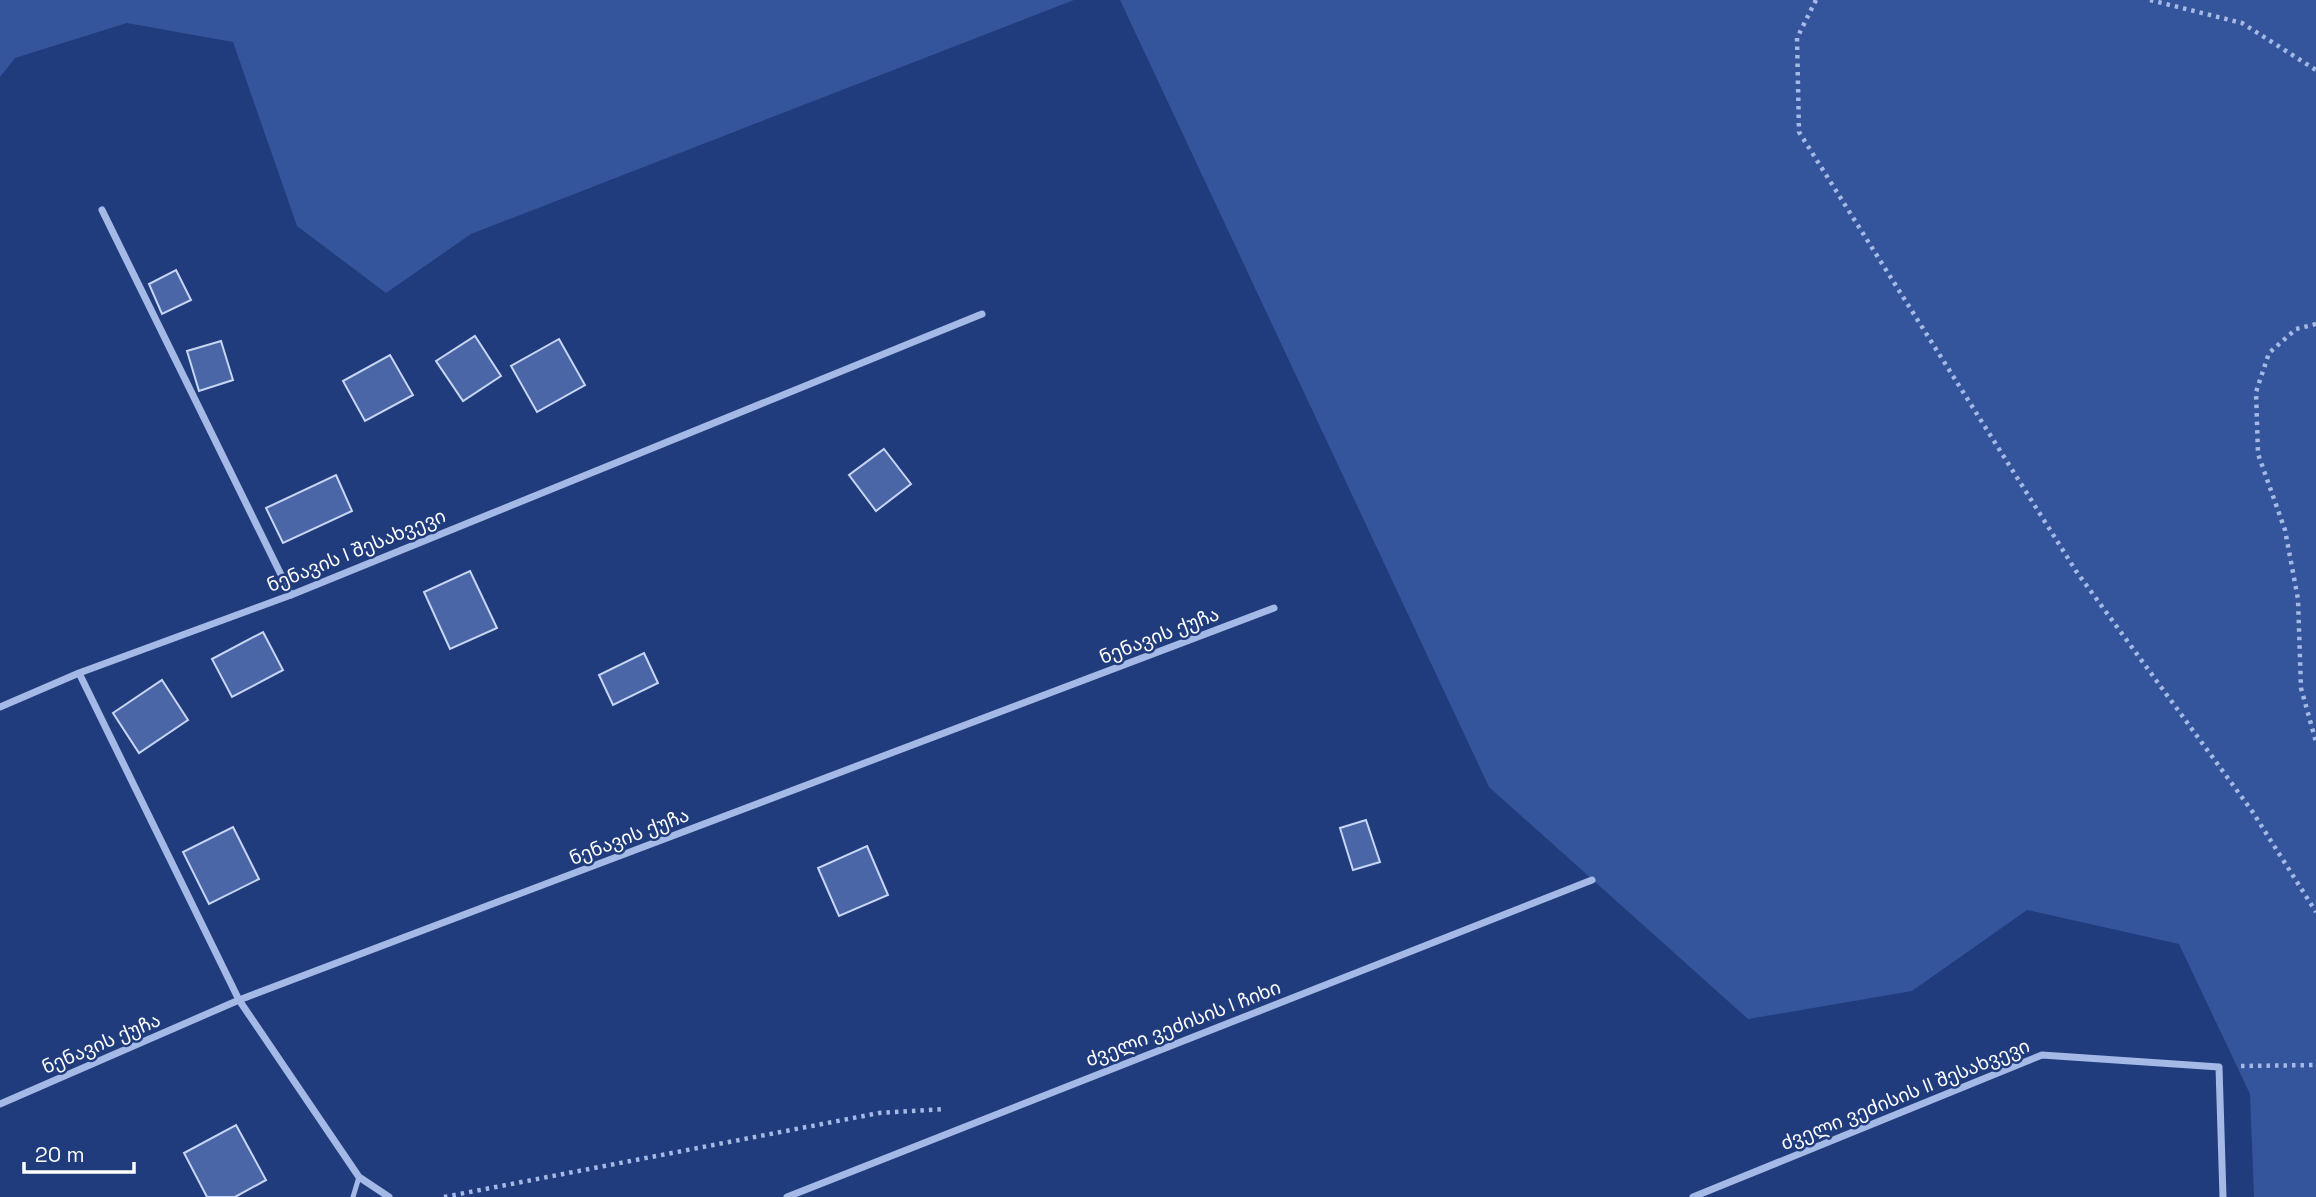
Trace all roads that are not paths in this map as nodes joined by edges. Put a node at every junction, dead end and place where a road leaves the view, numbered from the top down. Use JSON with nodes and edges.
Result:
{"nodes":[{"id":1,"x":102,"y":210,"type":"dead end"},
{"id":2,"x":982,"y":314,"type":"dead end"},
{"id":3,"x":291,"y":594,"type":"junction"},
{"id":4,"x":1274,"y":608,"type":"dead end"},
{"id":5,"x":79,"y":673,"type":"junction"},
{"id":6,"x":0,"y":707,"type":"edge"},
{"id":7,"x":1592,"y":880,"type":"dead end"},
{"id":8,"x":239,"y":1000,"type":"junction"},
{"id":9,"x":0,"y":1104,"type":"edge"},
{"id":10,"x":359,"y":1177,"type":"junction"},
{"id":11,"x":353,"y":1197,"type":"edge"},
{"id":12,"x":389,"y":1197,"type":"edge"},
{"id":13,"x":787,"y":1197,"type":"edge"},
{"id":14,"x":1693,"y":1197,"type":"edge"},
{"id":15,"x":2223,"y":1197,"type":"edge"}],
"edges":[{"from":1,"to":3,"type":"street"},
{"from":2,"to":3,"type":"street","name":"ნენავის I შესახვევი"},
{"from":3,"to":5,"type":"street","name":"ნენავის I შესახვევი"},
{"from":4,"to":8,"type":"street","name":"ნენავის ქუჩა"},
{"from":5,"to":6,"type":"street","name":"ნენავის I შესახვევი"},
{"from":5,"to":8,"type":"street"},
{"from":7,"to":13,"type":"street","name":"ძველი ვეძისის I ჩიხი"},
{"from":8,"to":9,"type":"street","name":"ნენავის ქუჩა"},
{"from":8,"to":10,"type":"street"},
{"from":10,"to":11,"type":"lane"},
{"from":10,"to":12,"type":"street"},
{"from":14,"to":15,"type":"street","name":"ძველი ვეძისის II შესახვევი"}]}
